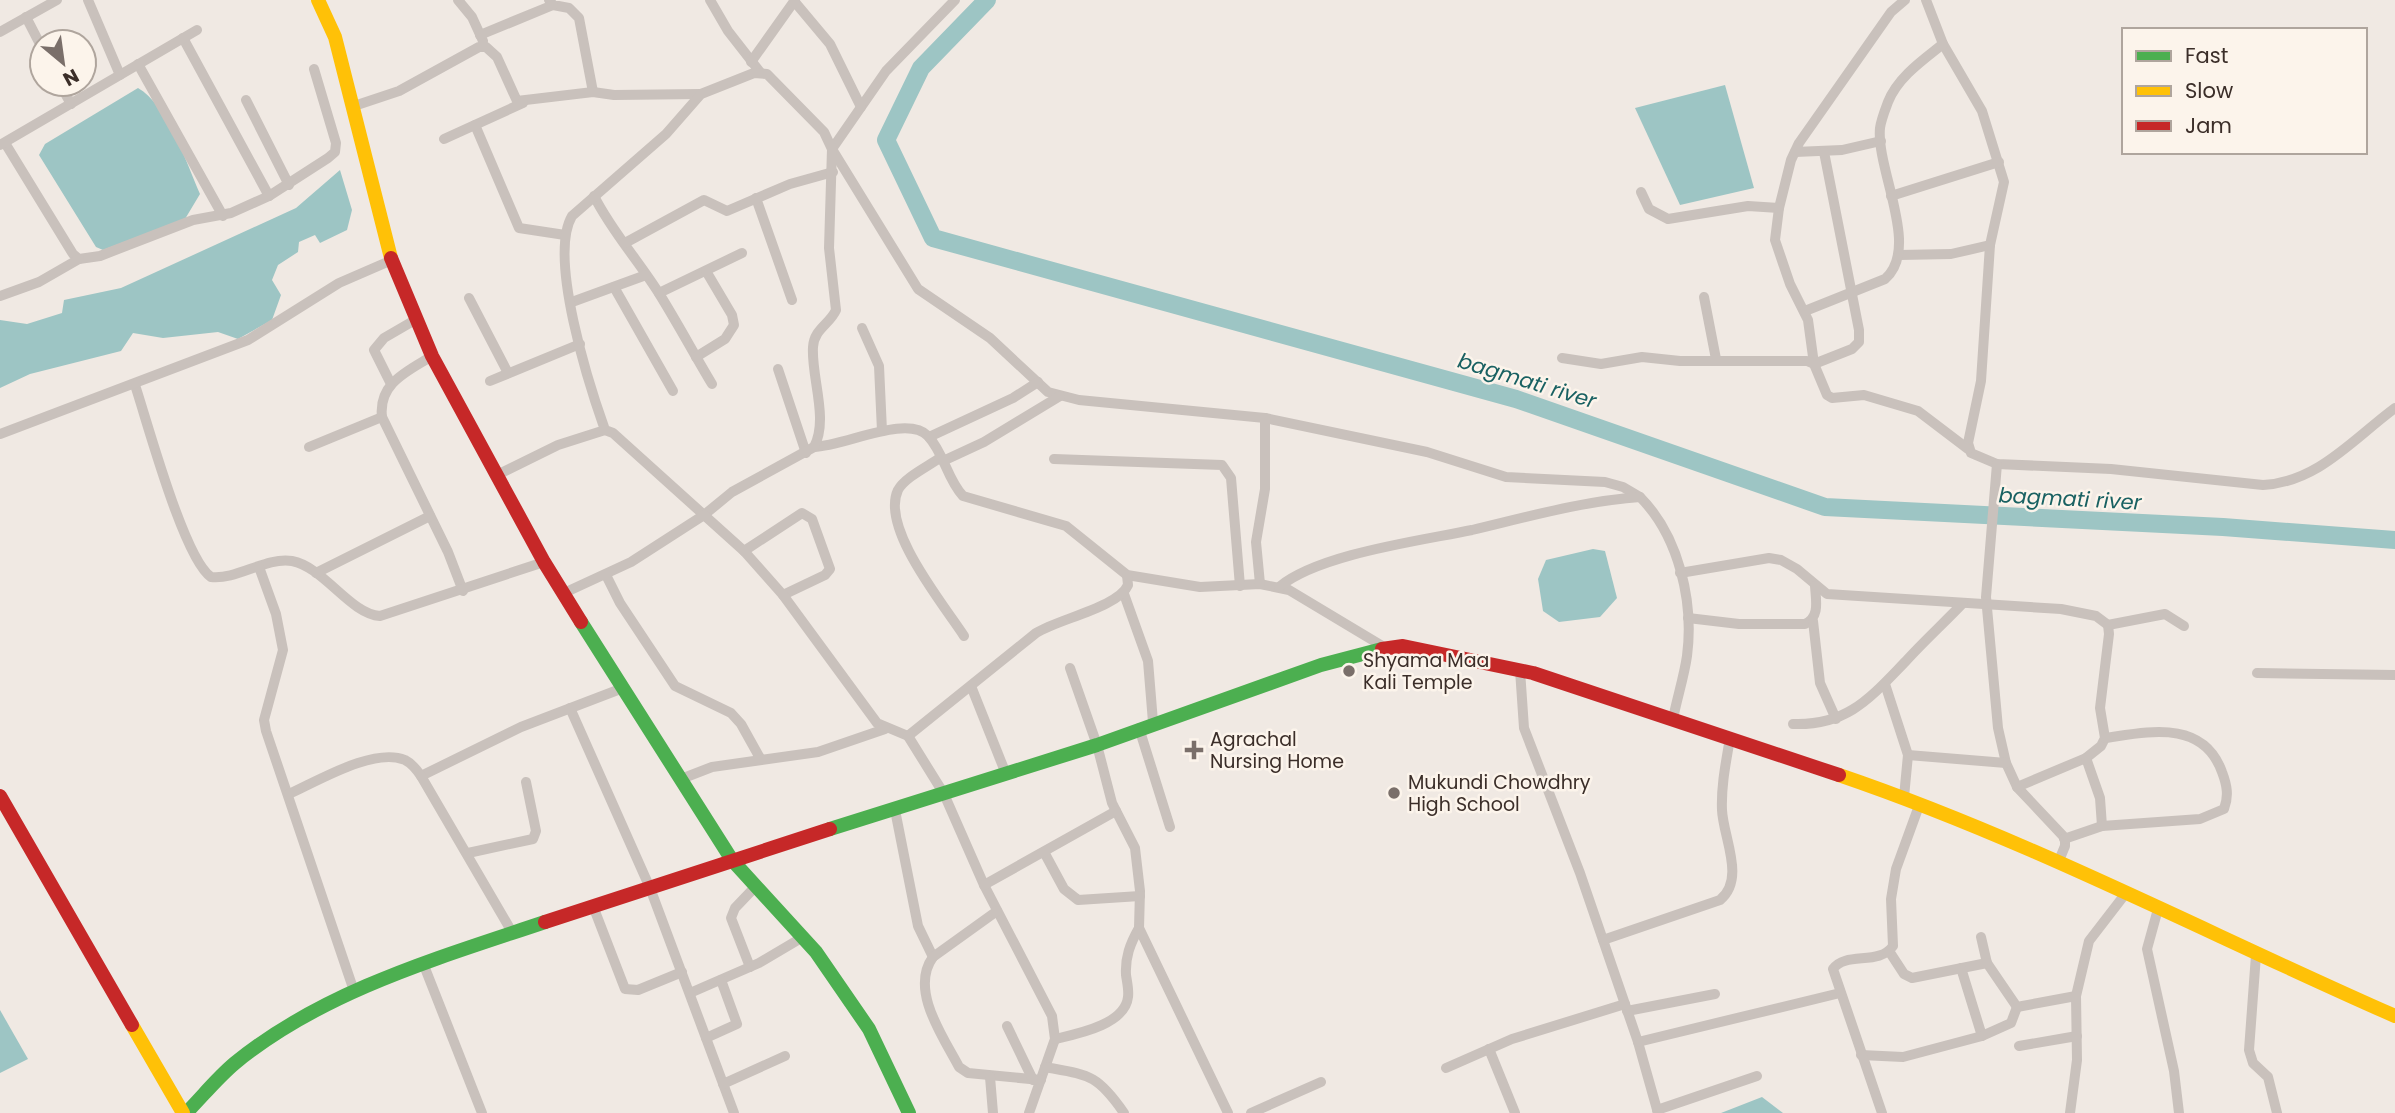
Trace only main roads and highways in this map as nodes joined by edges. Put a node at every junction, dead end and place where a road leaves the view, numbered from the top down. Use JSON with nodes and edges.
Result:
{"nodes":[{"id":1,"x":318,"y":0,"type":"edge"},
{"id":2,"x":0,"y":796,"type":"edge"},
{"id":3,"x":732,"y":860,"type":"junction"},
{"id":4,"x":2395,"y":1016,"type":"edge"},
{"id":5,"x":904,"y":1111,"type":"edge"},
{"id":6,"x":184,"y":1113,"type":"edge"}],
"edges":[{"from":1,"to":3,"type":"main road"},
{"from":2,"to":6,"type":"main road"},
{"from":3,"to":4,"type":"main road"},
{"from":3,"to":5,"type":"main road"},
{"from":3,"to":6,"type":"main road"}]}
